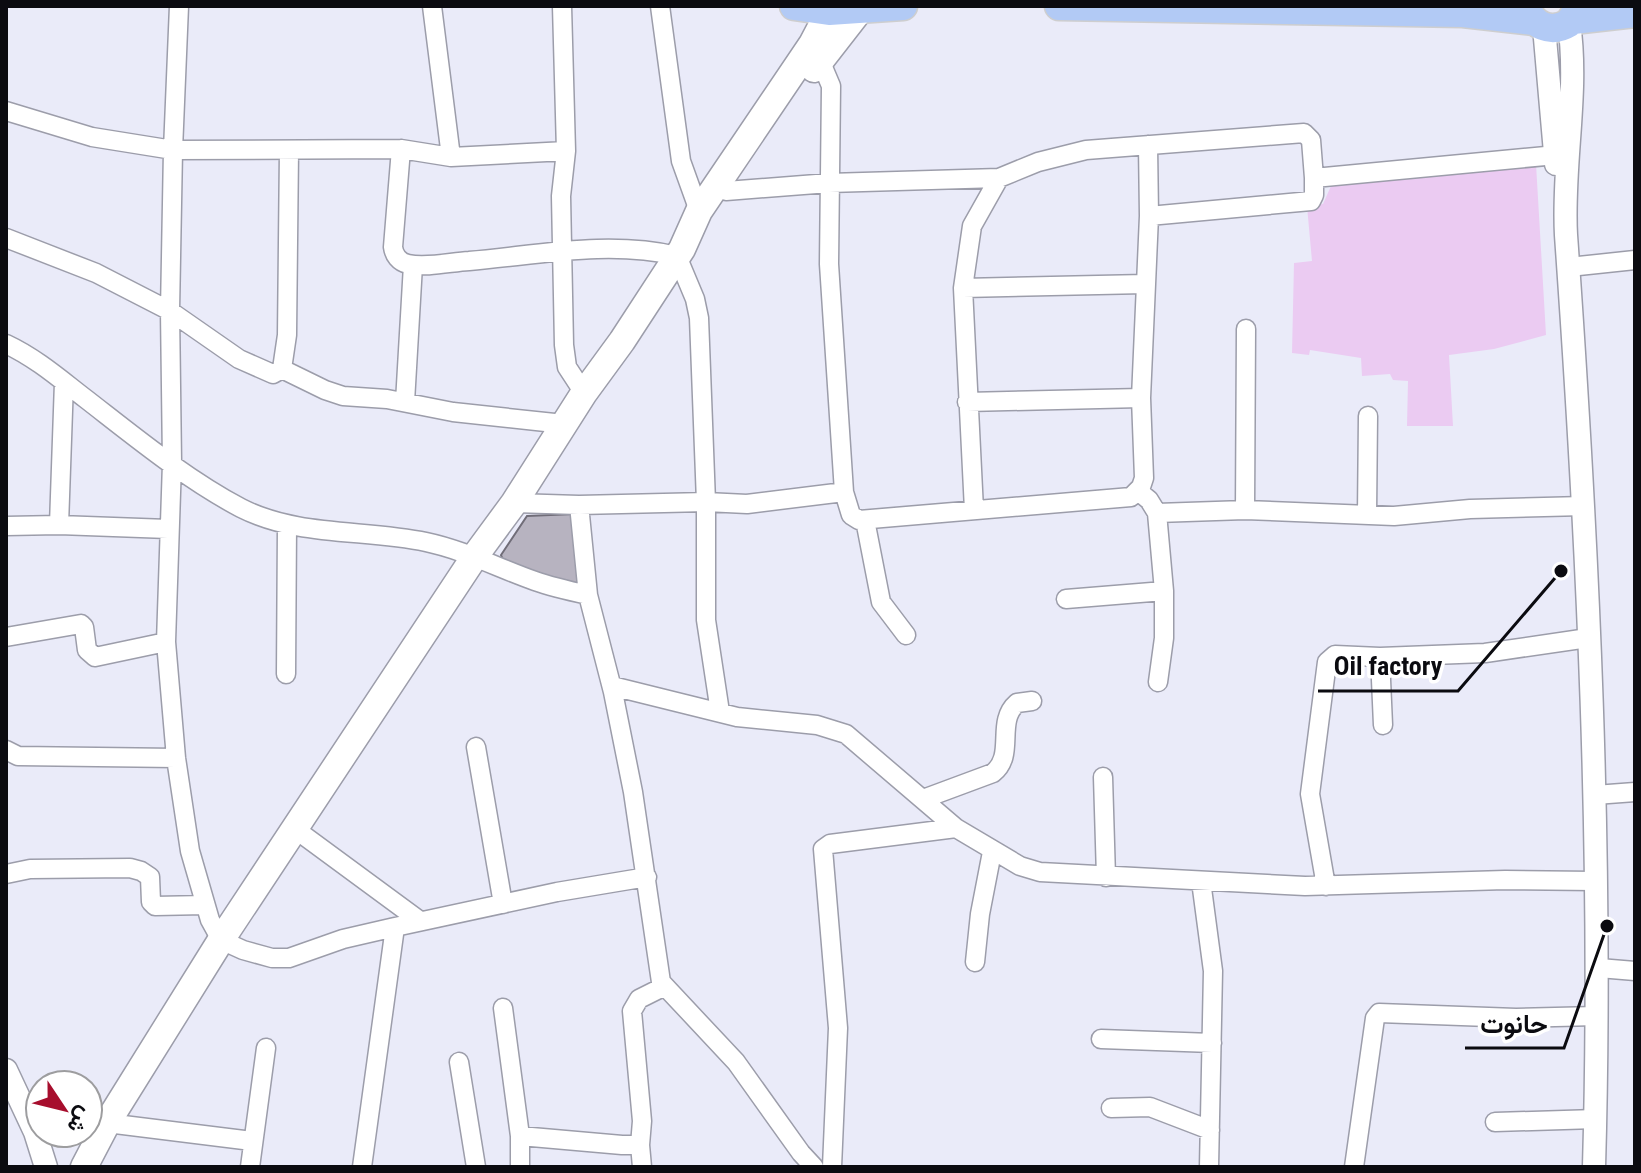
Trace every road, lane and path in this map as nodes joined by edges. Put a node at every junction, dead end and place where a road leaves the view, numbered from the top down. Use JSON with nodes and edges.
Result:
{"nodes":[{"id":1,"x":179,"y":6,"type":"edge"},
{"id":2,"x":432,"y":6,"type":"edge"},
{"id":3,"x":562,"y":6,"type":"edge"},
{"id":4,"x":660,"y":6,"type":"edge"},
{"id":5,"x":794,"y":6,"type":"edge"},
{"id":6,"x":903,"y":6,"type":"edge"},
{"id":7,"x":1059,"y":6,"type":"edge"},
{"id":8,"x":846,"y":8,"type":"edge"},
{"id":9,"x":1635,"y":13,"type":"edge"},
{"id":10,"x":1554,"y":17,"type":"edge"},
{"id":11,"x":820,"y":60,"type":"junction"},
{"id":12,"x":6,"y":111,"type":"edge"},
{"id":13,"x":1148,"y":145,"type":"junction"},
{"id":14,"x":401,"y":149,"type":"junction"},
{"id":15,"x":173,"y":150,"type":"junction"},
{"id":16,"x":289,"y":150,"type":"junction"},
{"id":17,"x":566,"y":151,"type":"junction"},
{"id":18,"x":1561,"y":154,"type":"junction"},
{"id":19,"x":451,"y":157,"type":"junction"},
{"id":20,"x":999,"y":178,"type":"junction"},
{"id":21,"x":1314,"y":178,"type":"junction"},
{"id":22,"x":829,"y":183,"type":"junction"},
{"id":23,"x":726,"y":191,"type":"junction"},
{"id":24,"x":699,"y":211,"type":"junction"},
{"id":25,"x":1149,"y":216,"type":"junction"},
{"id":26,"x":6,"y":238,"type":"edge"},
{"id":27,"x":564,"y":249,"type":"junction"},
{"id":28,"x":680,"y":253,"type":"junction"},
{"id":29,"x":1635,"y":260,"type":"edge"},
{"id":30,"x":413,"y":265,"type":"junction"},
{"id":31,"x":1569,"y":267,"type":"junction"},
{"id":32,"x":1145,"y":284,"type":"junction"},
{"id":33,"x":963,"y":288,"type":"junction"},
{"id":34,"x":170,"y":311,"type":"junction"},
{"id":35,"x":1246,"y":329,"type":"dead end"},
{"id":36,"x":6,"y":344,"type":"edge"},
{"id":37,"x":282,"y":369,"type":"junction"},
{"id":38,"x":64,"y":382,"type":"junction"},
{"id":39,"x":584,"y":393,"type":"junction"},
{"id":40,"x":1141,"y":398,"type":"junction"},
{"id":41,"x":405,"y":402,"type":"junction"},
{"id":42,"x":967,"y":402,"type":"junction"},
{"id":43,"x":1368,"y":416,"type":"dead end"},
{"id":44,"x":564,"y":424,"type":"junction"},
{"id":45,"x":172,"y":463,"type":"junction"},
{"id":46,"x":1138,"y":491,"type":"junction"},
{"id":47,"x":844,"y":492,"type":"junction"},
{"id":48,"x":706,"y":502,"type":"junction"},
{"id":49,"x":514,"y":503,"type":"junction"},
{"id":50,"x":579,"y":505,"type":"junction"},
{"id":51,"x":1584,"y":506,"type":"junction"},
{"id":52,"x":974,"y":510,"type":"junction"},
{"id":53,"x":1245,"y":510,"type":"junction"},
{"id":54,"x":1157,"y":513,"type":"junction"},
{"id":55,"x":1367,"y":515,"type":"junction"},
{"id":56,"x":865,"y":520,"type":"junction"},
{"id":57,"x":59,"y":525,"type":"junction"},
{"id":58,"x":287,"y":525,"type":"junction"},
{"id":59,"x":6,"y":526,"type":"edge"},
{"id":60,"x":168,"y":529,"type":"junction"},
{"id":61,"x":475,"y":556,"type":"junction"},
{"id":62,"x":1164,"y":591,"type":"junction"},
{"id":63,"x":588,"y":595,"type":"junction"},
{"id":64,"x":1066,"y":599,"type":"dead end"},
{"id":65,"x":906,"y":635,"type":"dead end"},
{"id":66,"x":6,"y":637,"type":"edge"},
{"id":67,"x":1588,"y":638,"type":"junction"},
{"id":68,"x":166,"y":642,"type":"junction"},
{"id":69,"x":1380,"y":657,"type":"junction"},
{"id":70,"x":286,"y":674,"type":"dead end"},
{"id":71,"x":1158,"y":682,"type":"dead end"},
{"id":72,"x":612,"y":686,"type":"junction"},
{"id":73,"x":1032,"y":701,"type":"dead end"},
{"id":74,"x":720,"y":712,"type":"junction"},
{"id":75,"x":1383,"y":725,"type":"dead end"},
{"id":76,"x":476,"y":747,"type":"dead end"},
{"id":77,"x":6,"y":750,"type":"edge"},
{"id":78,"x":176,"y":758,"type":"junction"},
{"id":79,"x":1103,"y":777,"type":"dead end"},
{"id":80,"x":1635,"y":792,"type":"edge"},
{"id":81,"x":1595,"y":795,"type":"junction"},
{"id":82,"x":923,"y":799,"type":"junction"},
{"id":83,"x":956,"y":828,"type":"junction"},
{"id":84,"x":295,"y":829,"type":"junction"},
{"id":85,"x":992,"y":852,"type":"junction"},
{"id":86,"x":6,"y":874,"type":"edge"},
{"id":87,"x":647,"y":877,"type":"junction"},
{"id":88,"x":1106,"y":877,"type":"junction"},
{"id":89,"x":1201,"y":881,"type":"junction"},
{"id":90,"x":1595,"y":881,"type":"junction"},
{"id":91,"x":1326,"y":886,"type":"junction"},
{"id":92,"x":503,"y":904,"type":"junction"},
{"id":93,"x":205,"y":905,"type":"junction"},
{"id":94,"x":420,"y":921,"type":"junction"},
{"id":95,"x":395,"y":927,"type":"junction"},
{"id":96,"x":221,"y":940,"type":"junction"},
{"id":97,"x":975,"y":962,"type":"dead end"},
{"id":98,"x":1599,"y":968,"type":"junction"},
{"id":99,"x":1635,"y":971,"type":"edge"},
{"id":100,"x":663,"y":987,"type":"junction"},
{"id":101,"x":503,"y":1008,"type":"dead end"},
{"id":102,"x":1597,"y":1016,"type":"junction"},
{"id":103,"x":1101,"y":1039,"type":"dead end"},
{"id":104,"x":1212,"y":1043,"type":"junction"},
{"id":105,"x":266,"y":1048,"type":"dead end"},
{"id":106,"x":459,"y":1062,"type":"dead end"},
{"id":107,"x":6,"y":1070,"type":"edge"},
{"id":108,"x":1111,"y":1108,"type":"dead end"},
{"id":109,"x":1596,"y":1119,"type":"junction"},
{"id":110,"x":1495,"y":1122,"type":"dead end"},
{"id":111,"x":107,"y":1123,"type":"junction"},
{"id":112,"x":1210,"y":1130,"type":"junction"},
{"id":113,"x":520,"y":1136,"type":"junction"},
{"id":114,"x":252,"y":1141,"type":"junction"},
{"id":115,"x":640,"y":1145,"type":"junction"},
{"id":116,"x":46,"y":1167,"type":"edge"},
{"id":117,"x":84,"y":1167,"type":"edge"},
{"id":118,"x":250,"y":1167,"type":"edge"},
{"id":119,"x":362,"y":1167,"type":"edge"},
{"id":120,"x":476,"y":1167,"type":"edge"},
{"id":121,"x":520,"y":1167,"type":"edge"},
{"id":122,"x":642,"y":1167,"type":"edge"},
{"id":123,"x":814,"y":1167,"type":"edge"},
{"id":124,"x":832,"y":1167,"type":"edge"},
{"id":125,"x":1209,"y":1167,"type":"edge"},
{"id":126,"x":1354,"y":1167,"type":"edge"},
{"id":127,"x":1594,"y":1167,"type":"edge"}],
"edges":[{"from":1,"to":15,"type":"street"},
{"from":2,"to":19,"type":"street"},
{"from":3,"to":17,"type":"street"},
{"from":4,"to":24,"type":"street"},
{"from":5,"to":8,"type":"main road"},
{"from":6,"to":8,"type":"main road"},
{"from":7,"to":10,"type":"main road"},
{"from":8,"to":11,"type":"main road"},
{"from":8,"to":24,"type":"main road"},
{"from":9,"to":10,"type":"main road"},
{"from":10,"to":18,"type":"street"},
{"from":11,"to":22,"type":"street"},
{"from":11,"to":23,"type":"main road"},
{"from":12,"to":15,"type":"street"},
{"from":13,"to":20,"type":"street"},
{"from":13,"to":21,"type":"street"},
{"from":13,"to":25,"type":"street"},
{"from":14,"to":16,"type":"street"},
{"from":14,"to":19,"type":"street"},
{"from":14,"to":30,"type":"street"},
{"from":15,"to":16,"type":"street"},
{"from":15,"to":34,"type":"street"},
{"from":16,"to":37,"type":"street"},
{"from":17,"to":19,"type":"street"},
{"from":17,"to":27,"type":"street"},
{"from":18,"to":21,"type":"street"},
{"from":18,"to":31,"type":"street"},
{"from":20,"to":22,"type":"street"},
{"from":20,"to":33,"type":"street"},
{"from":21,"to":25,"type":"street"},
{"from":22,"to":23,"type":"street"},
{"from":22,"to":47,"type":"street"},
{"from":23,"to":28,"type":"main road"},
{"from":24,"to":28,"type":"main road"},
{"from":25,"to":32,"type":"street"},
{"from":26,"to":34,"type":"street"},
{"from":27,"to":28,"type":"street"},
{"from":27,"to":30,"type":"street"},
{"from":27,"to":39,"type":"street"},
{"from":28,"to":39,"type":"main road"},
{"from":28,"to":48,"type":"street"},
{"from":29,"to":31,"type":"street"},
{"from":30,"to":41,"type":"street"},
{"from":31,"to":51,"type":"street"},
{"from":32,"to":33,"type":"street"},
{"from":32,"to":40,"type":"street"},
{"from":33,"to":42,"type":"street"},
{"from":34,"to":37,"type":"street"},
{"from":34,"to":45,"type":"street"},
{"from":35,"to":53,"type":"street"},
{"from":36,"to":38,"type":"street"},
{"from":37,"to":41,"type":"street"},
{"from":38,"to":45,"type":"street"},
{"from":38,"to":57,"type":"street"},
{"from":39,"to":44,"type":"main road"},
{"from":40,"to":42,"type":"street"},
{"from":40,"to":46,"type":"street"},
{"from":41,"to":44,"type":"street"},
{"from":42,"to":52,"type":"street"},
{"from":43,"to":55,"type":"street"},
{"from":44,"to":49,"type":"main road"},
{"from":45,"to":58,"type":"street"},
{"from":45,"to":60,"type":"street"},
{"from":46,"to":52,"type":"street"},
{"from":46,"to":54,"type":"street"},
{"from":47,"to":48,"type":"street"},
{"from":47,"to":56,"type":"street"},
{"from":48,"to":50,"type":"street"},
{"from":48,"to":74,"type":"street"},
{"from":49,"to":50,"type":"street"},
{"from":49,"to":61,"type":"main road"},
{"from":50,"to":63,"type":"street"},
{"from":51,"to":55,"type":"street"},
{"from":51,"to":67,"type":"street"},
{"from":52,"to":56,"type":"street"},
{"from":53,"to":54,"type":"street"},
{"from":53,"to":55,"type":"street"},
{"from":54,"to":62,"type":"street"},
{"from":56,"to":65,"type":"street"},
{"from":57,"to":59,"type":"street"},
{"from":57,"to":60,"type":"street"},
{"from":58,"to":61,"type":"street"},
{"from":58,"to":70,"type":"street"},
{"from":60,"to":68,"type":"street"},
{"from":61,"to":63,"type":"street"},
{"from":61,"to":84,"type":"main road"},
{"from":62,"to":64,"type":"street"},
{"from":62,"to":71,"type":"street"},
{"from":63,"to":72,"type":"street"},
{"from":66,"to":68,"type":"street"},
{"from":67,"to":69,"type":"street"},
{"from":67,"to":81,"type":"street"},
{"from":68,"to":78,"type":"street"},
{"from":69,"to":75,"type":"street"},
{"from":69,"to":91,"type":"street"},
{"from":72,"to":74,"type":"street"},
{"from":72,"to":87,"type":"street"},
{"from":73,"to":82,"type":"street"},
{"from":74,"to":82,"type":"street"},
{"from":76,"to":92,"type":"street"},
{"from":77,"to":78,"type":"street"},
{"from":78,"to":93,"type":"street"},
{"from":79,"to":88,"type":"street"},
{"from":80,"to":81,"type":"street"},
{"from":81,"to":90,"type":"street"},
{"from":82,"to":83,"type":"street"},
{"from":83,"to":85,"type":"street"},
{"from":83,"to":124,"type":"street"},
{"from":84,"to":94,"type":"street"},
{"from":84,"to":96,"type":"main road"},
{"from":85,"to":88,"type":"street"},
{"from":85,"to":97,"type":"street"},
{"from":86,"to":93,"type":"street"},
{"from":87,"to":92,"type":"street"},
{"from":87,"to":100,"type":"street"},
{"from":88,"to":89,"type":"street"},
{"from":89,"to":91,"type":"street"},
{"from":89,"to":104,"type":"street"},
{"from":90,"to":91,"type":"street"},
{"from":90,"to":98,"type":"street"},
{"from":92,"to":94,"type":"street"},
{"from":93,"to":96,"type":"street"},
{"from":94,"to":95,"type":"street"},
{"from":95,"to":96,"type":"street"},
{"from":95,"to":119,"type":"street"},
{"from":96,"to":111,"type":"main road"},
{"from":98,"to":99,"type":"street"},
{"from":98,"to":102,"type":"street"},
{"from":100,"to":115,"type":"street"},
{"from":100,"to":123,"type":"street"},
{"from":101,"to":113,"type":"street"},
{"from":102,"to":109,"type":"street"},
{"from":102,"to":126,"type":"street"},
{"from":103,"to":104,"type":"street"},
{"from":104,"to":112,"type":"street"},
{"from":105,"to":114,"type":"street"},
{"from":106,"to":120,"type":"street"},
{"from":107,"to":116,"type":"street"},
{"from":108,"to":112,"type":"street"},
{"from":109,"to":110,"type":"street"},
{"from":109,"to":127,"type":"street"},
{"from":111,"to":114,"type":"street"},
{"from":111,"to":117,"type":"main road"},
{"from":112,"to":125,"type":"street"},
{"from":113,"to":115,"type":"street"},
{"from":113,"to":121,"type":"street"},
{"from":114,"to":118,"type":"street"},
{"from":115,"to":122,"type":"street"}]}
